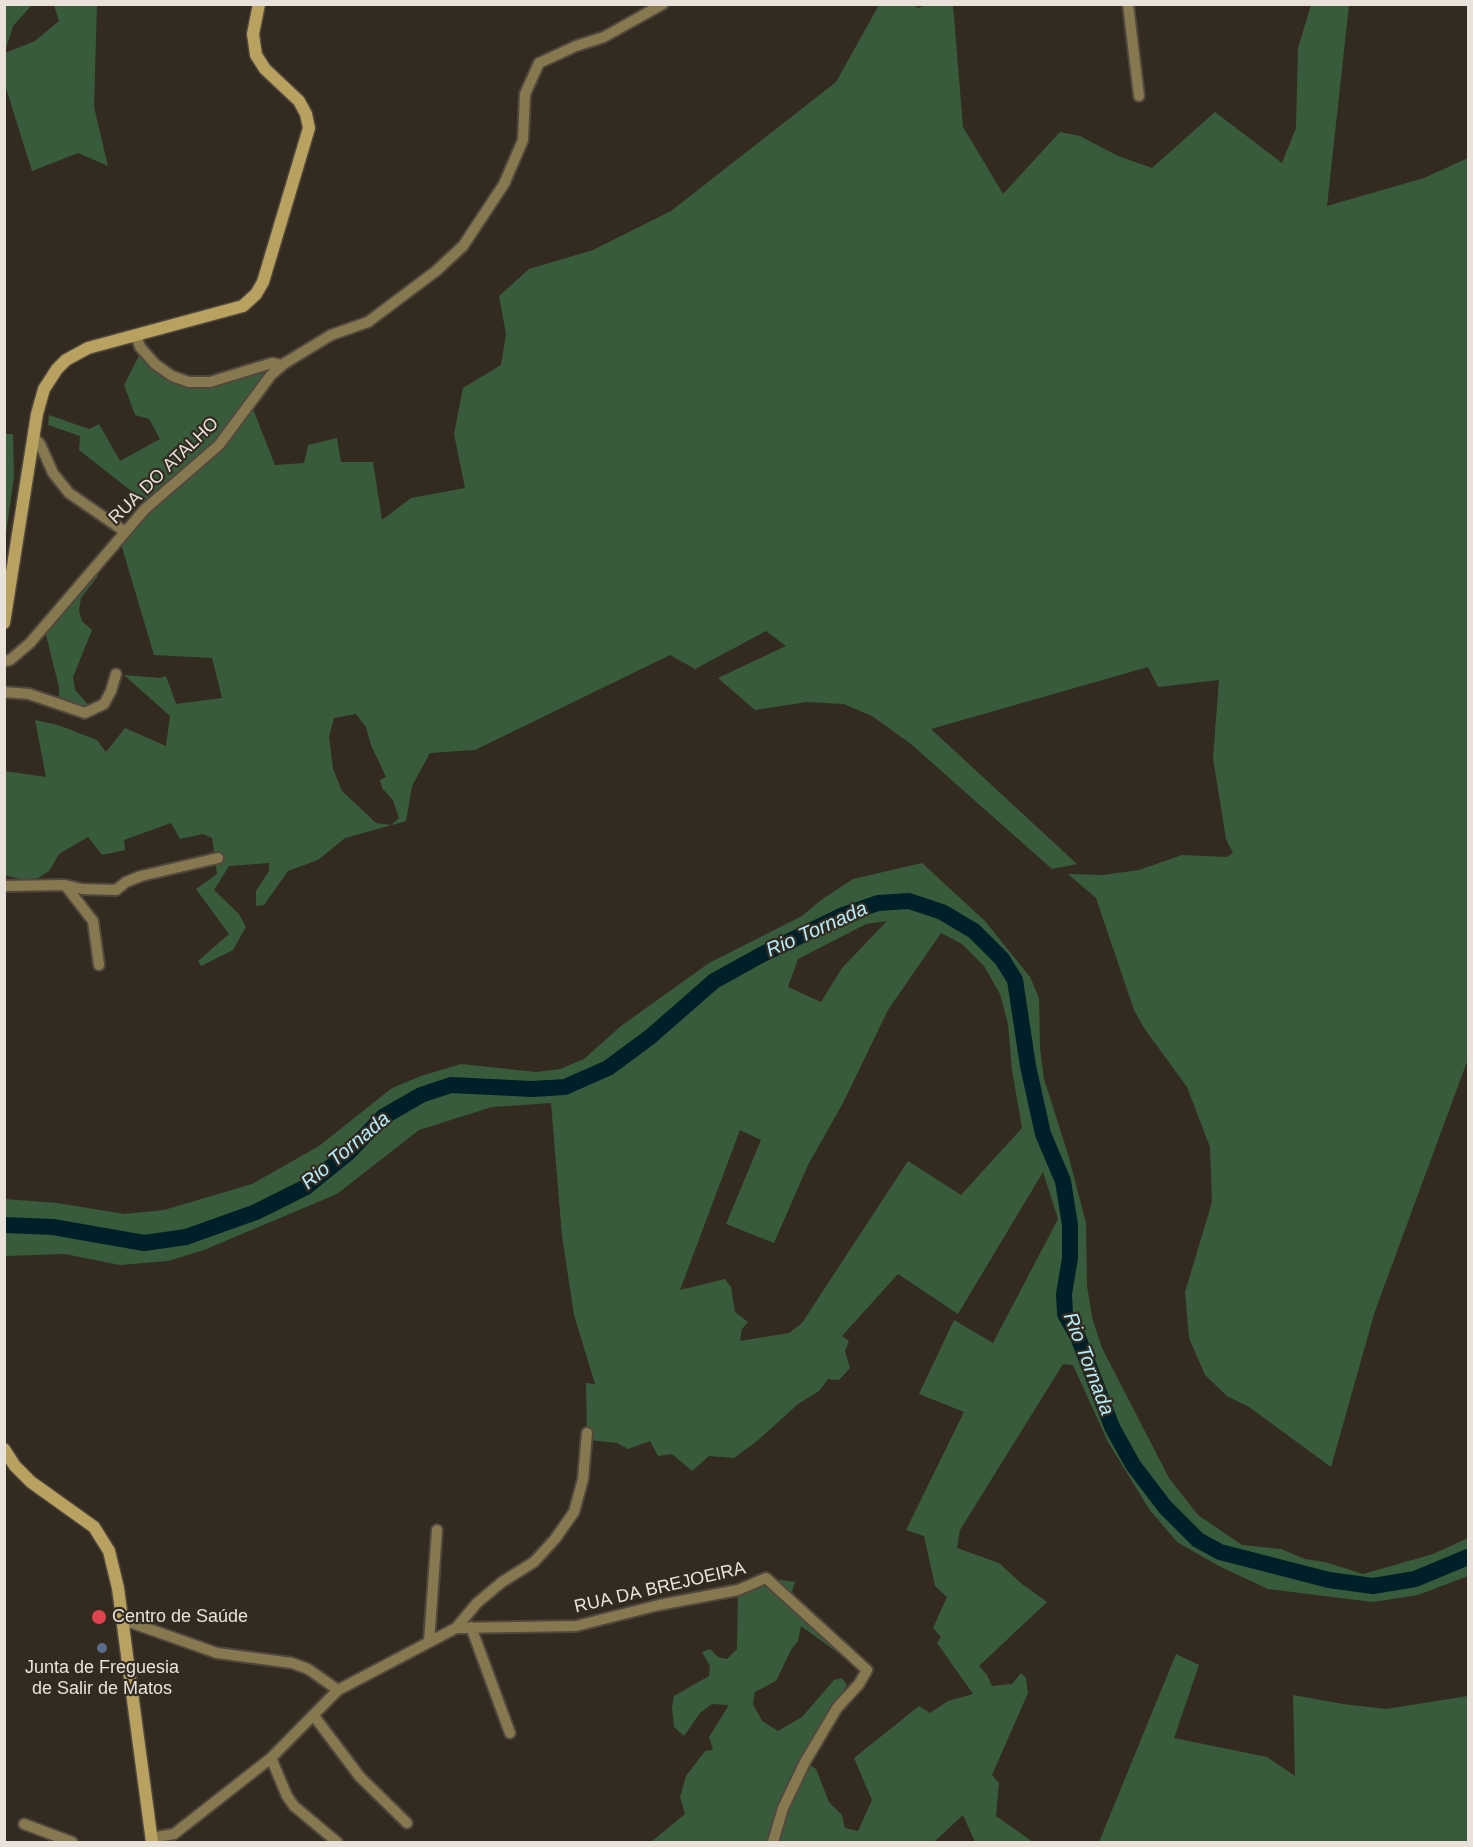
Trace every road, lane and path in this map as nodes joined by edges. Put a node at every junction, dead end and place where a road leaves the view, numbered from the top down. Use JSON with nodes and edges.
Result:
{"nodes":[{"id":1,"x":259,"y":4,"type":"edge"},
{"id":2,"x":663,"y":4,"type":"edge"},
{"id":3,"x":1128,"y":4,"type":"edge"},
{"id":4,"x":1139,"y":96,"type":"dead end"},
{"id":5,"x":136,"y":335,"type":"junction"},
{"id":6,"x":282,"y":365,"type":"junction"},
{"id":7,"x":33,"y":436,"type":"junction"},
{"id":8,"x":124,"y":531,"type":"junction"},
{"id":9,"x":4,"y":623,"type":"edge"},
{"id":10,"x":4,"y":661,"type":"edge"},
{"id":11,"x":116,"y":675,"type":"dead end"},
{"id":12,"x":4,"y":692,"type":"edge"},
{"id":13,"x":218,"y":858,"type":"dead end"},
{"id":14,"x":65,"y":885,"type":"junction"},
{"id":15,"x":4,"y":886,"type":"edge"},
{"id":16,"x":99,"y":965,"type":"dead end"},
{"id":17,"x":587,"y":1433,"type":"dead end"},
{"id":18,"x":4,"y":1449,"type":"edge"},
{"id":19,"x":437,"y":1530,"type":"dead end"},
{"id":20,"x":123,"y":1623,"type":"junction"},
{"id":21,"x":456,"y":1628,"type":"junction"},
{"id":22,"x":471,"y":1628,"type":"junction"},
{"id":23,"x":429,"y":1642,"type":"junction"},
{"id":24,"x":338,"y":1690,"type":"junction"},
{"id":25,"x":314,"y":1716,"type":"junction"},
{"id":26,"x":510,"y":1732,"type":"dead end"},
{"id":27,"x":271,"y":1758,"type":"junction"},
{"id":28,"x":407,"y":1823,"type":"dead end"},
{"id":29,"x":24,"y":1824,"type":"dead end"},
{"id":30,"x":152,"y":1840,"type":"edge"},
{"id":31,"x":72,"y":1842,"type":"edge"},
{"id":32,"x":337,"y":1842,"type":"edge"},
{"id":33,"x":772,"y":1842,"type":"edge"}],
"edges":[{"from":1,"to":5,"type":"main road"},
{"from":2,"to":6,"type":"street","name":"RUA DO ATALHO"},
{"from":3,"to":4,"type":"street"},
{"from":5,"to":6,"type":"street"},
{"from":5,"to":7,"type":"main road"},
{"from":6,"to":8,"type":"street","name":"RUA DO ATALHO"},
{"from":7,"to":8,"type":"street"},
{"from":7,"to":9,"type":"main road"},
{"from":8,"to":10,"type":"street","name":"RUA DO ATALHO"},
{"from":11,"to":12,"type":"street"},
{"from":13,"to":14,"type":"street"},
{"from":14,"to":15,"type":"street"},
{"from":14,"to":16,"type":"street"},
{"from":17,"to":21,"type":"street"},
{"from":18,"to":20,"type":"main road"},
{"from":19,"to":23,"type":"street"},
{"from":20,"to":24,"type":"street"},
{"from":20,"to":30,"type":"main road"},
{"from":21,"to":22,"type":"street","name":"RUA DA BREJOEIRA"},
{"from":21,"to":23,"type":"street","name":"RUA DA BREJOEIRA"},
{"from":22,"to":26,"type":"street"},
{"from":22,"to":33,"type":"street","name":"RUA DA BREJOEIRA"},
{"from":23,"to":24,"type":"street","name":"RUA DA BREJOEIRA"},
{"from":24,"to":25,"type":"street","name":"RUA DA BREJOEIRA"},
{"from":25,"to":27,"type":"street","name":"RUA DA BREJOEIRA"},
{"from":25,"to":28,"type":"street"},
{"from":27,"to":30,"type":"street","name":"RUA DA BREJOEIRA"},
{"from":27,"to":32,"type":"street"},
{"from":29,"to":31,"type":"street"}]}
